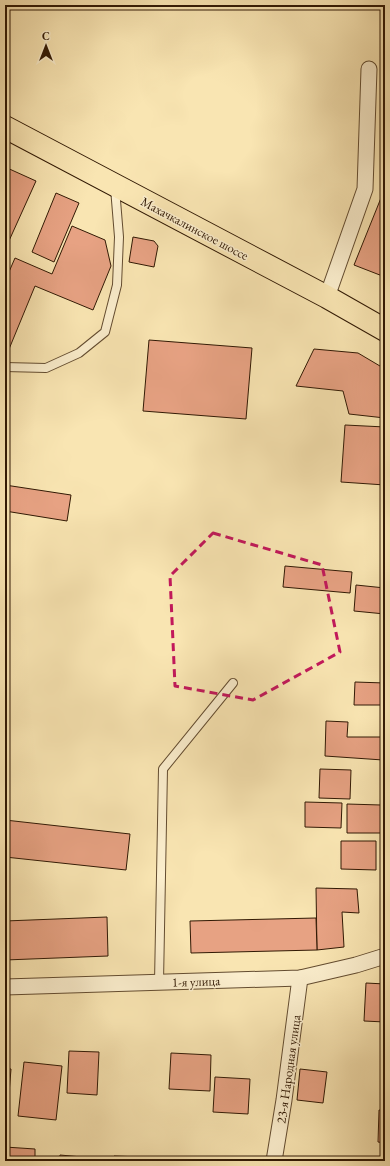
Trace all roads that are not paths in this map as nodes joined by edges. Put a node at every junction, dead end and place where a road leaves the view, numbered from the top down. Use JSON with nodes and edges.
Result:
{"nodes":[{"id":1,"x":369,"y":69,"type":"dead end"},
{"id":2,"x":5,"y":127,"type":"edge"},
{"id":3,"x":115,"y":185,"type":"junction"},
{"id":4,"x":326,"y":297,"type":"junction"},
{"id":5,"x":385,"y":330,"type":"edge"},
{"id":6,"x":5,"y":367,"type":"edge"},
{"id":7,"x":233,"y":683,"type":"dead end"},
{"id":8,"x":385,"y":956,"type":"edge"},
{"id":9,"x":300,"y":978,"type":"junction"},
{"id":10,"x":159,"y":982,"type":"junction"},
{"id":11,"x":5,"y":987,"type":"edge"},
{"id":12,"x":274,"y":1161,"type":"edge"}],
"edges":[{"from":1,"to":4,"type":"street"},
{"from":2,"to":3,"type":"highway","name":"Махачкалинское шоссе"},
{"from":3,"to":4,"type":"highway","name":"Махачкалинское шоссе"},
{"from":3,"to":6,"type":"lane"},
{"from":4,"to":5,"type":"highway","name":"Махачкалинское шоссе"},
{"from":7,"to":10,"type":"lane"},
{"from":8,"to":9,"type":"street","name":"1-я улица"},
{"from":9,"to":10,"type":"street","name":"1-я улица"},
{"from":9,"to":12,"type":"street","name":"23-я Народная улица"},
{"from":10,"to":11,"type":"street","name":"1-я улица"}]}
